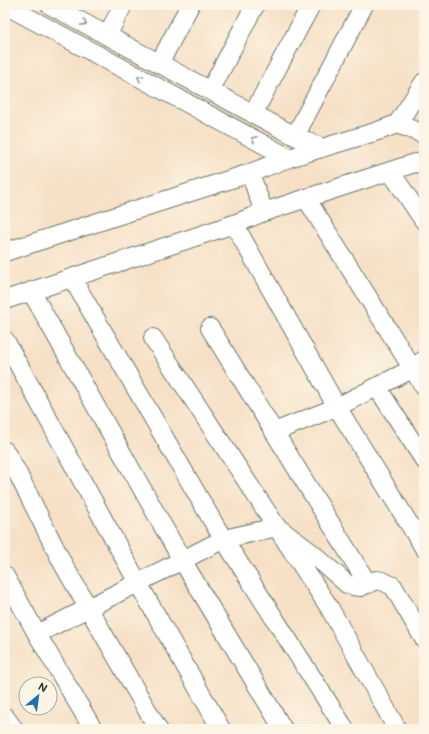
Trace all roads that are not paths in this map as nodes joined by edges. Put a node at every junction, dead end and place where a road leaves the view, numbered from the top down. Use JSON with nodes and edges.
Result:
{"nodes":[{"id":1,"x":5,"y":5,"type":"edge"},
{"id":2,"x":123,"y":5,"type":"edge"},
{"id":3,"x":190,"y":5,"type":"edge"},
{"id":4,"x":255,"y":5,"type":"edge"},
{"id":5,"x":311,"y":5,"type":"edge"},
{"id":6,"x":364,"y":5,"type":"edge"},
{"id":7,"x":58,"y":7,"type":"edge"},
{"id":8,"x":107,"y":36,"type":"junction"},
{"id":9,"x":159,"y":64,"type":"junction"},
{"id":10,"x":424,"y":84,"type":"edge"},
{"id":11,"x":210,"y":91,"type":"junction"},
{"id":12,"x":253,"y":114,"type":"junction"},
{"id":13,"x":397,"y":124,"type":"junction"},
{"id":14,"x":424,"y":134,"type":"edge"},
{"id":15,"x":295,"y":136,"type":"junction"},
{"id":16,"x":322,"y":148,"type":"junction"},
{"id":17,"x":289,"y":158,"type":"junction"},
{"id":18,"x":424,"y":164,"type":"edge"},
{"id":19,"x":390,"y":171,"type":"junction"},
{"id":20,"x":250,"y":173,"type":"junction"},
{"id":21,"x":306,"y":198,"type":"junction"},
{"id":22,"x":264,"y":212,"type":"junction"},
{"id":23,"x":424,"y":222,"type":"edge"},
{"id":24,"x":234,"y":224,"type":"junction"},
{"id":25,"x":5,"y":252,"type":"edge"},
{"id":26,"x":72,"y":278,"type":"junction"},
{"id":27,"x":31,"y":291,"type":"junction"},
{"id":28,"x":5,"y":300,"type":"edge"},
{"id":29,"x":210,"y":328,"type":"dead end"},
{"id":30,"x":153,"y":338,"type":"dead end"},
{"id":31,"x":5,"y":340,"type":"edge"},
{"id":32,"x":418,"y":364,"type":"edge"},
{"id":33,"x":377,"y":387,"type":"junction"},
{"id":34,"x":424,"y":387,"type":"edge"},
{"id":35,"x":337,"y":407,"type":"junction"},
{"id":36,"x":274,"y":432,"type":"junction"},
{"id":37,"x":5,"y":451,"type":"edge"},
{"id":38,"x":424,"y":460,"type":"edge"},
{"id":39,"x":277,"y":528,"type":"junction"},
{"id":40,"x":224,"y":539,"type":"junction"},
{"id":41,"x":424,"y":548,"type":"edge"},
{"id":42,"x":182,"y":560,"type":"junction"},
{"id":43,"x":5,"y":576,"type":"edge"},
{"id":44,"x":138,"y":583,"type":"junction"},
{"id":45,"x":368,"y":584,"type":"junction"},
{"id":46,"x":88,"y":608,"type":"junction"},
{"id":47,"x":36,"y":634,"type":"junction"},
{"id":48,"x":424,"y":639,"type":"edge"},
{"id":49,"x":5,"y":717,"type":"edge"},
{"id":50,"x":14,"y":729,"type":"edge"},
{"id":51,"x":93,"y":729,"type":"edge"},
{"id":52,"x":158,"y":729,"type":"edge"},
{"id":53,"x":221,"y":729,"type":"edge"},
{"id":54,"x":283,"y":729,"type":"edge"},
{"id":55,"x":345,"y":729,"type":"edge"},
{"id":56,"x":397,"y":729,"type":"edge"}],
"edges":[{"from":17,"to":1,"type":"street","one_way":true},
{"from":2,"to":8,"type":"street"},
{"from":3,"to":9,"type":"street"},
{"from":4,"to":11,"type":"street"},
{"from":5,"to":12,"type":"street"},
{"from":6,"to":15,"type":"street"},
{"from":7,"to":8,"type":"street","one_way":true},
{"from":8,"to":9,"type":"street"},
{"from":9,"to":11,"type":"street"},
{"from":10,"to":13,"type":"street"},
{"from":11,"to":12,"type":"street"},
{"from":12,"to":15,"type":"street"},
{"from":13,"to":14,"type":"street"},
{"from":13,"to":16,"type":"street"},
{"from":15,"to":16,"type":"street"},
{"from":16,"to":17,"type":"street"},
{"from":17,"to":20,"type":"street"},
{"from":18,"to":19,"type":"street"},
{"from":19,"to":21,"type":"street"},
{"from":19,"to":23,"type":"street"},
{"from":20,"to":22,"type":"street"},
{"from":20,"to":25,"type":"street"},
{"from":21,"to":22,"type":"street"},
{"from":21,"to":32,"type":"street"},
{"from":22,"to":24,"type":"street"},
{"from":24,"to":26,"type":"street"},
{"from":24,"to":35,"type":"street"},
{"from":26,"to":27,"type":"street"},
{"from":26,"to":40,"type":"street"},
{"from":27,"to":28,"type":"street"},
{"from":27,"to":42,"type":"street"},
{"from":29,"to":36,"type":"street"},
{"from":30,"to":39,"type":"street"},
{"from":31,"to":44,"type":"street"},
{"from":32,"to":33,"type":"street"},
{"from":32,"to":34,"type":"street"},
{"from":33,"to":35,"type":"street"},
{"from":33,"to":38,"type":"street"},
{"from":35,"to":36,"type":"street"},
{"from":35,"to":41,"type":"street"},
{"from":36,"to":45,"type":"street"},
{"from":37,"to":46,"type":"street"},
{"from":39,"to":40,"type":"street"},
{"from":39,"to":45,"type":"street"},
{"from":39,"to":56,"type":"street"},
{"from":40,"to":42,"type":"street"},
{"from":40,"to":55,"type":"street"},
{"from":42,"to":44,"type":"street"},
{"from":42,"to":54,"type":"street"},
{"from":43,"to":47,"type":"street"},
{"from":44,"to":46,"type":"street"},
{"from":44,"to":53,"type":"street"},
{"from":45,"to":48,"type":"street"},
{"from":46,"to":47,"type":"street"},
{"from":46,"to":52,"type":"street"},
{"from":47,"to":51,"type":"street"},
{"from":49,"to":50,"type":"street"}]}
